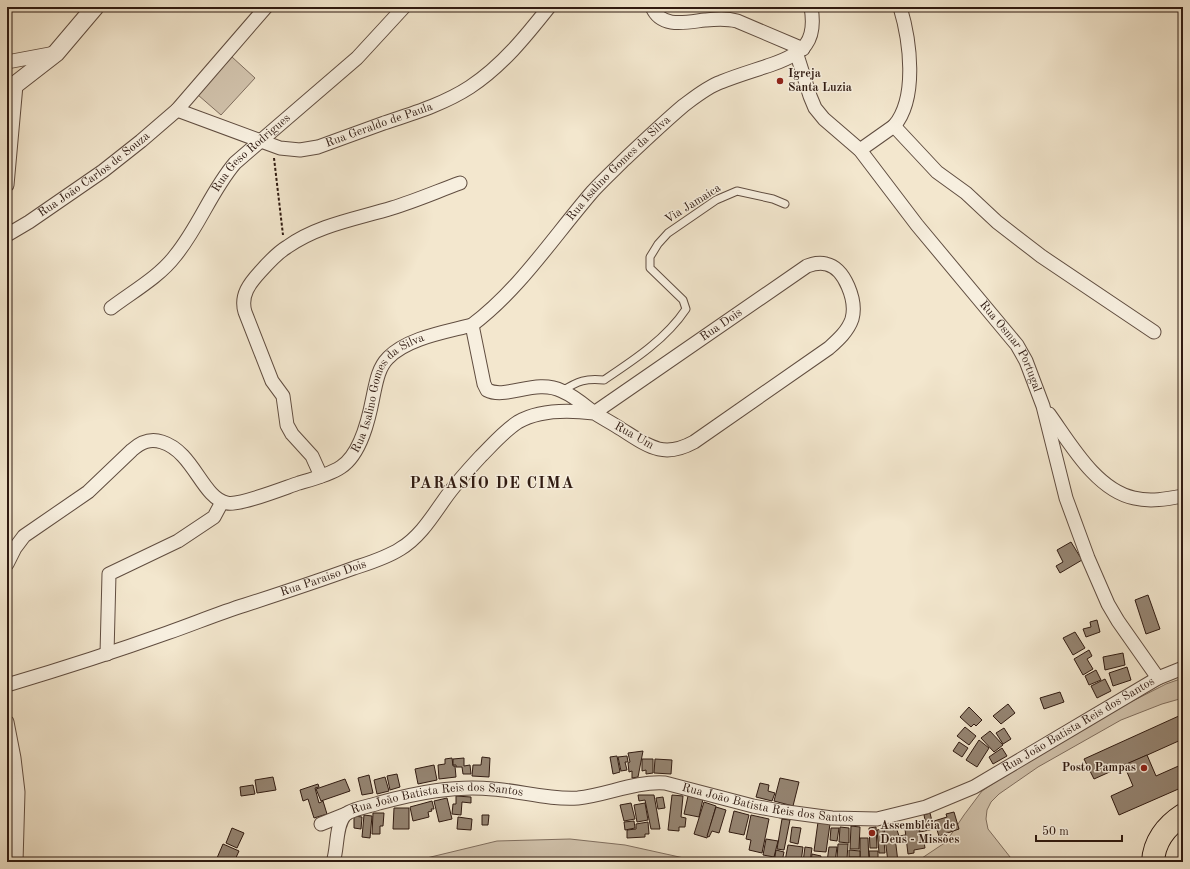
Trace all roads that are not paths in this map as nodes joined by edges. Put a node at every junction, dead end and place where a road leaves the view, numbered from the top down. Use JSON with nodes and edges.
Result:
{"nodes":[{"id":1,"x":95,"y":7,"type":"edge"},
{"id":2,"x":266,"y":7,"type":"edge"},
{"id":3,"x":404,"y":7,"type":"edge"},
{"id":4,"x":549,"y":7,"type":"edge"},
{"id":5,"x":652,"y":7,"type":"edge"},
{"id":6,"x":811,"y":7,"type":"edge"},
{"id":7,"x":900,"y":7,"type":"edge"},
{"id":8,"x":800,"y":52,"type":"junction"},
{"id":9,"x":56,"y":53,"type":"junction"},
{"id":10,"x":7,"y":62,"type":"edge"},
{"id":11,"x":12,"y":88,"type":"edge"},
{"id":12,"x":177,"y":110,"type":"junction"},
{"id":13,"x":894,"y":126,"type":"junction"},
{"id":14,"x":260,"y":140,"type":"junction"},
{"id":15,"x":860,"y":150,"type":"junction"},
{"id":16,"x":460,"y":183,"type":"dead end"},
{"id":17,"x":7,"y":185,"type":"edge"},
{"id":18,"x":785,"y":204,"type":"dead end"},
{"id":19,"x":7,"y":235,"type":"edge"},
{"id":20,"x":848,"y":285,"type":"joint"},
{"id":21,"x":111,"y":308,"type":"dead end"},
{"id":22,"x":472,"y":325,"type":"junction"},
{"id":23,"x":1154,"y":332,"type":"dead end"},
{"id":24,"x":562,"y":390,"type":"junction"},
{"id":25,"x":1043,"y":406,"type":"junction"},
{"id":26,"x":594,"y":412,"type":"junction"},
{"id":27,"x":321,"y":476,"type":"junction"},
{"id":28,"x":1183,"y":496,"type":"edge"},
{"id":29,"x":222,"y":502,"type":"junction"},
{"id":30,"x":7,"y":564,"type":"edge"},
{"id":31,"x":106,"y":654,"type":"junction"},
{"id":32,"x":1183,"y":668,"type":"edge"},
{"id":33,"x":1158,"y":678,"type":"junction"},
{"id":34,"x":7,"y":685,"type":"edge"},
{"id":35,"x":7,"y":722,"type":"edge"},
{"id":36,"x":346,"y":814,"type":"junction"},
{"id":37,"x":1183,"y":815,"type":"edge"},
{"id":38,"x":321,"y":824,"type":"dead end"},
{"id":39,"x":335,"y":861,"type":"edge"},
{"id":40,"x":16,"y":862,"type":"edge"},
{"id":41,"x":1153,"y":862,"type":"edge"}],
"edges":[{"from":1,"to":9,"type":"street"},
{"from":2,"to":12,"type":"street","name":"Rua João Carlos de Souza"},
{"from":3,"to":14,"type":"street","name":"Rua Geso Rodrigues"},
{"from":4,"to":14,"type":"street","name":"Rua Geraldo de Paula"},
{"from":5,"to":8,"type":"street"},
{"from":6,"to":8,"type":"street"},
{"from":7,"to":13,"type":"street"},
{"from":8,"to":15,"type":"street","name":"Rua Osmar Portugal"},
{"from":8,"to":22,"type":"street","name":"Rua Isalino Gomes da Silva"},
{"from":9,"to":10,"type":"street"},
{"from":9,"to":11,"type":"street"},
{"from":11,"to":17,"type":"street"},
{"from":12,"to":14,"type":"street","name":"Rua Geraldo de Paula"},
{"from":12,"to":19,"type":"street","name":"Rua João Carlos de Souza"},
{"from":13,"to":15,"type":"street"},
{"from":13,"to":23,"type":"street"},
{"from":14,"to":21,"type":"street","name":"Rua Geso Rodrigues"},
{"from":15,"to":25,"type":"street","name":"Rua Osmar Portugal"},
{"from":16,"to":27,"type":"street"},
{"from":18,"to":24,"type":"lane","name":"Via Jamaica"},
{"from":20,"to":26,"type":"street","name":"Rua Dois"},
{"from":20,"to":26,"type":"street","name":"Rua Um"},
{"from":22,"to":24,"type":"street","name":"Rua Um"},
{"from":22,"to":27,"type":"street","name":"Rua Isalino Gomes da Silva"},
{"from":24,"to":26,"type":"street","name":"Rua Um"},
{"from":25,"to":28,"type":"street"},
{"from":25,"to":33,"type":"street","name":"Rua Osmar Portugal"},
{"from":26,"to":31,"type":"street","name":"Rua Paraiso Dois"},
{"from":27,"to":29,"type":"street","name":"Rua Isalino Gomes da Silva"},
{"from":29,"to":30,"type":"street"},
{"from":29,"to":31,"type":"street"},
{"from":31,"to":34,"type":"street","name":"Rua Paraiso Dois"},
{"from":32,"to":33,"type":"street","name":"Rua João Batista Reis dos Santos"},
{"from":33,"to":36,"type":"street","name":"Rua João Batista Reis dos Santos"},
{"from":35,"to":40,"type":"street"},
{"from":36,"to":38,"type":"street"},
{"from":36,"to":39,"type":"street","name":"Rua João Batista Reis dos Santos"},
{"from":37,"to":41,"type":"highway"}]}
